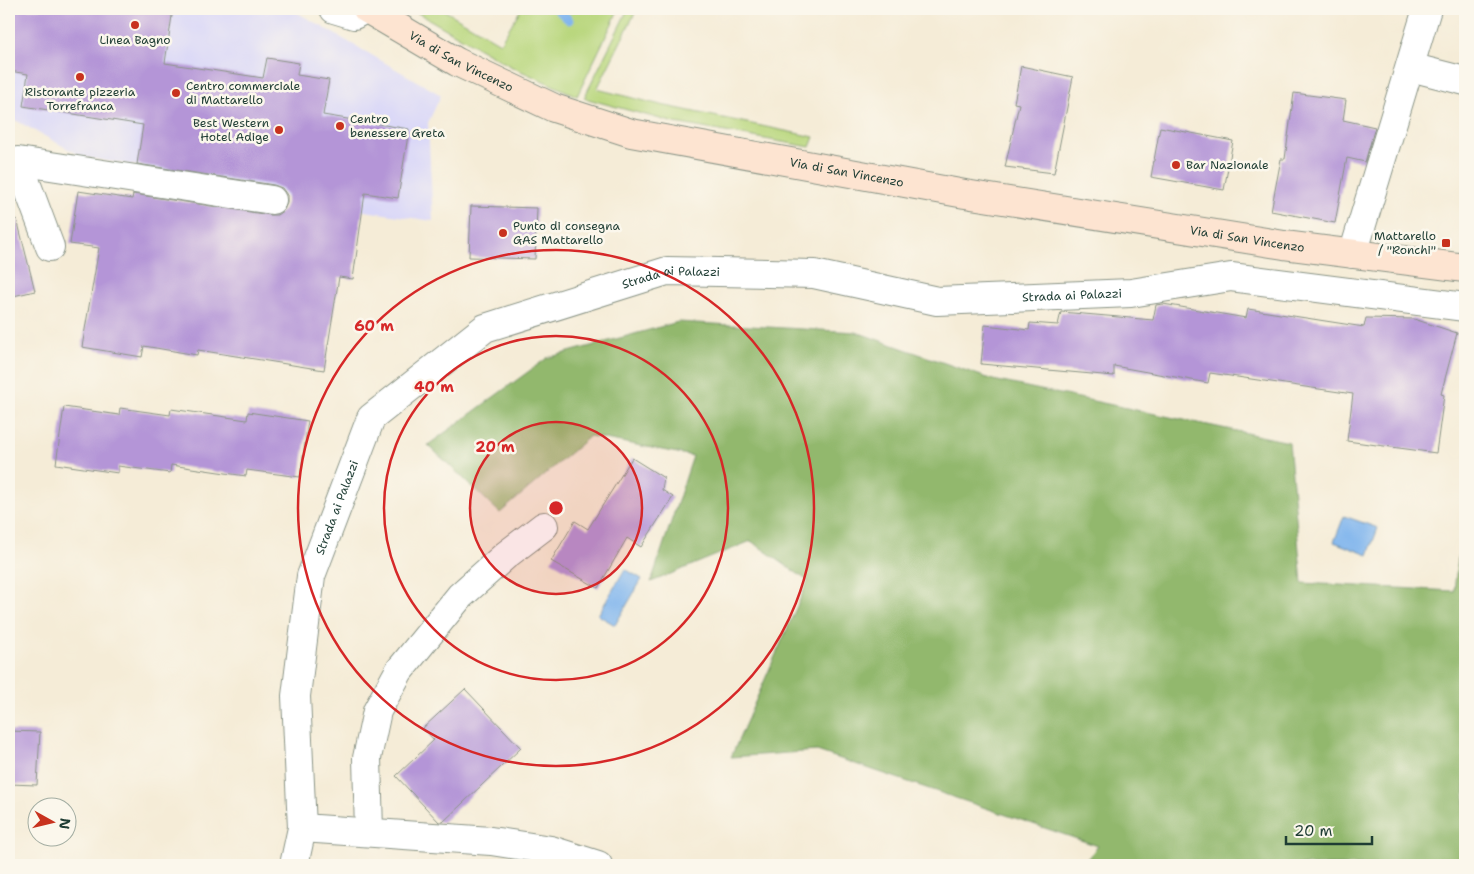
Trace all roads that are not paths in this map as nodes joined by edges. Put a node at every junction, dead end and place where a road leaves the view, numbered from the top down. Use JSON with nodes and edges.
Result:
{"nodes":[{"id":1,"x":334,"y":9,"type":"edge"},
{"id":2,"x":366,"y":9,"type":"edge"},
{"id":3,"x":1426,"y":9,"type":"edge"},
{"id":4,"x":1410,"y":67,"type":"junction"},
{"id":5,"x":1465,"y":81,"type":"edge"},
{"id":6,"x":12,"y":162,"type":"edge"},
{"id":7,"x":272,"y":200,"type":"dead end"},
{"id":8,"x":50,"y":247,"type":"dead end"},
{"id":9,"x":1353,"y":254,"type":"junction"},
{"id":10,"x":1431,"y":263,"type":"junction"},
{"id":11,"x":1465,"y":268,"type":"edge"},
{"id":12,"x":1424,"y":301,"type":"junction"},
{"id":13,"x":1465,"y":308,"type":"edge"},
{"id":14,"x":544,"y":526,"type":"dead end"},
{"id":15,"x":302,"y":828,"type":"junction"},
{"id":16,"x":369,"y":832,"type":"junction"},
{"id":17,"x":294,"y":865,"type":"edge"},
{"id":18,"x":598,"y":865,"type":"edge"}],
"edges":[{"from":1,"to":2,"type":"street"},
{"from":2,"to":9,"type":"main road","name":"Via di San Vincenzo"},
{"from":3,"to":4,"type":"street"},
{"from":4,"to":5,"type":"street"},
{"from":4,"to":9,"type":"street"},
{"from":6,"to":7,"type":"street"},
{"from":6,"to":8,"type":"street"},
{"from":9,"to":10,"type":"main road","name":"Via di San Vincenzo"},
{"from":10,"to":11,"type":"main road","name":"Via di San Vincenzo"},
{"from":10,"to":12,"type":"street"},
{"from":12,"to":13,"type":"street","name":"Strada ai Palazzi"},
{"from":12,"to":15,"type":"street","name":"Strada ai Palazzi"},
{"from":14,"to":16,"type":"street"},
{"from":15,"to":16,"type":"street"},
{"from":15,"to":17,"type":"street","name":"Strada ai Palazzi"},
{"from":16,"to":18,"type":"street"}]}
